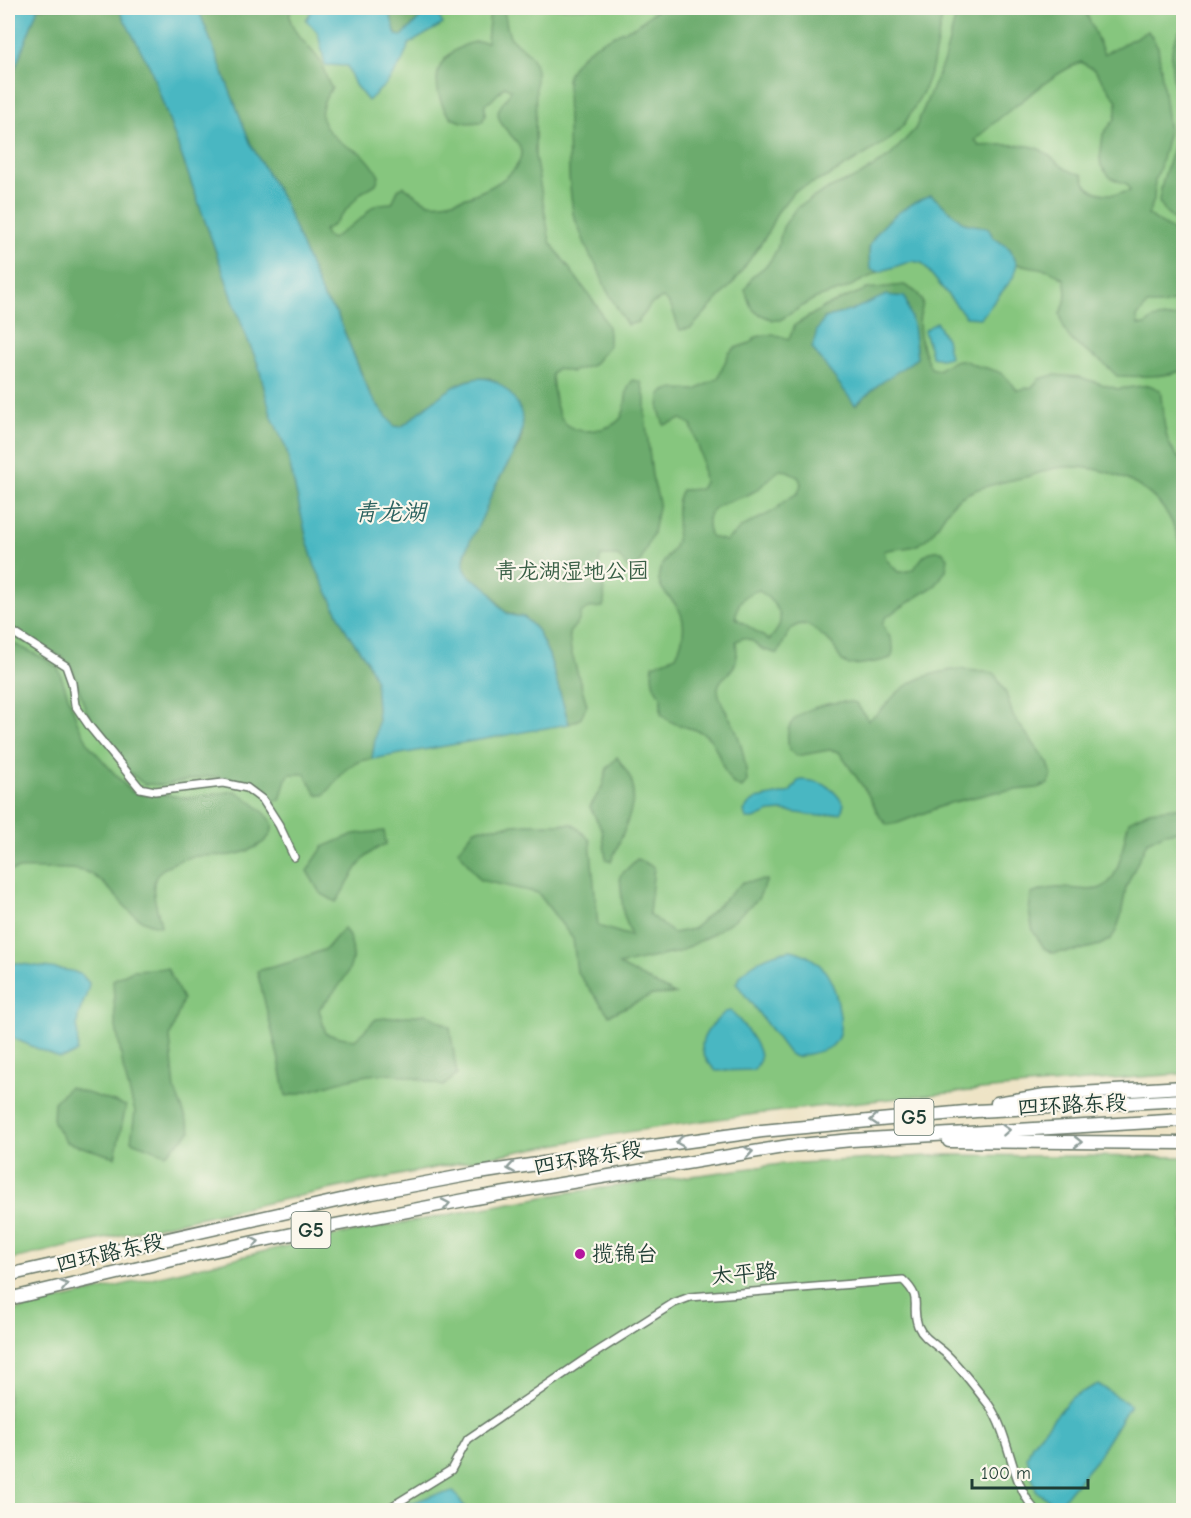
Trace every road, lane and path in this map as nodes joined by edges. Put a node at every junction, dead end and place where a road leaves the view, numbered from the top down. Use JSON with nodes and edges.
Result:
{"nodes":[{"id":1,"x":8,"y":629,"type":"edge"},
{"id":2,"x":294,"y":857,"type":"dead end"},
{"id":3,"x":1184,"y":1087,"type":"edge"},
{"id":4,"x":1184,"y":1100,"type":"edge"},
{"id":5,"x":923,"y":1116,"type":"junction"},
{"id":6,"x":1184,"y":1120,"type":"edge"},
{"id":7,"x":852,"y":1140,"type":"junction"},
{"id":8,"x":1184,"y":1143,"type":"edge"},
{"id":9,"x":8,"y":1275,"type":"edge"},
{"id":10,"x":8,"y":1299,"type":"edge"},
{"id":11,"x":386,"y":1510,"type":"edge"},
{"id":12,"x":1035,"y":1510,"type":"edge"}],
"edges":[{"from":1,"to":2,"type":"street"},
{"from":3,"to":5,"type":"highway"},
{"from":4,"to":5,"type":"highway","name":"四环路东段","number":"G5"},
{"from":5,"to":9,"type":"highway","name":"四环路东段","number":"G5","one_way":true},
{"from":7,"to":6,"type":"highway","name":"四环路东段","number":"G5","one_way":true},
{"from":7,"to":8,"type":"highway","one_way":true},
{"from":10,"to":7,"type":"highway","name":"四环路东段","number":"G5","one_way":true},
{"from":11,"to":12,"type":"street","name":"太平路"}]}
